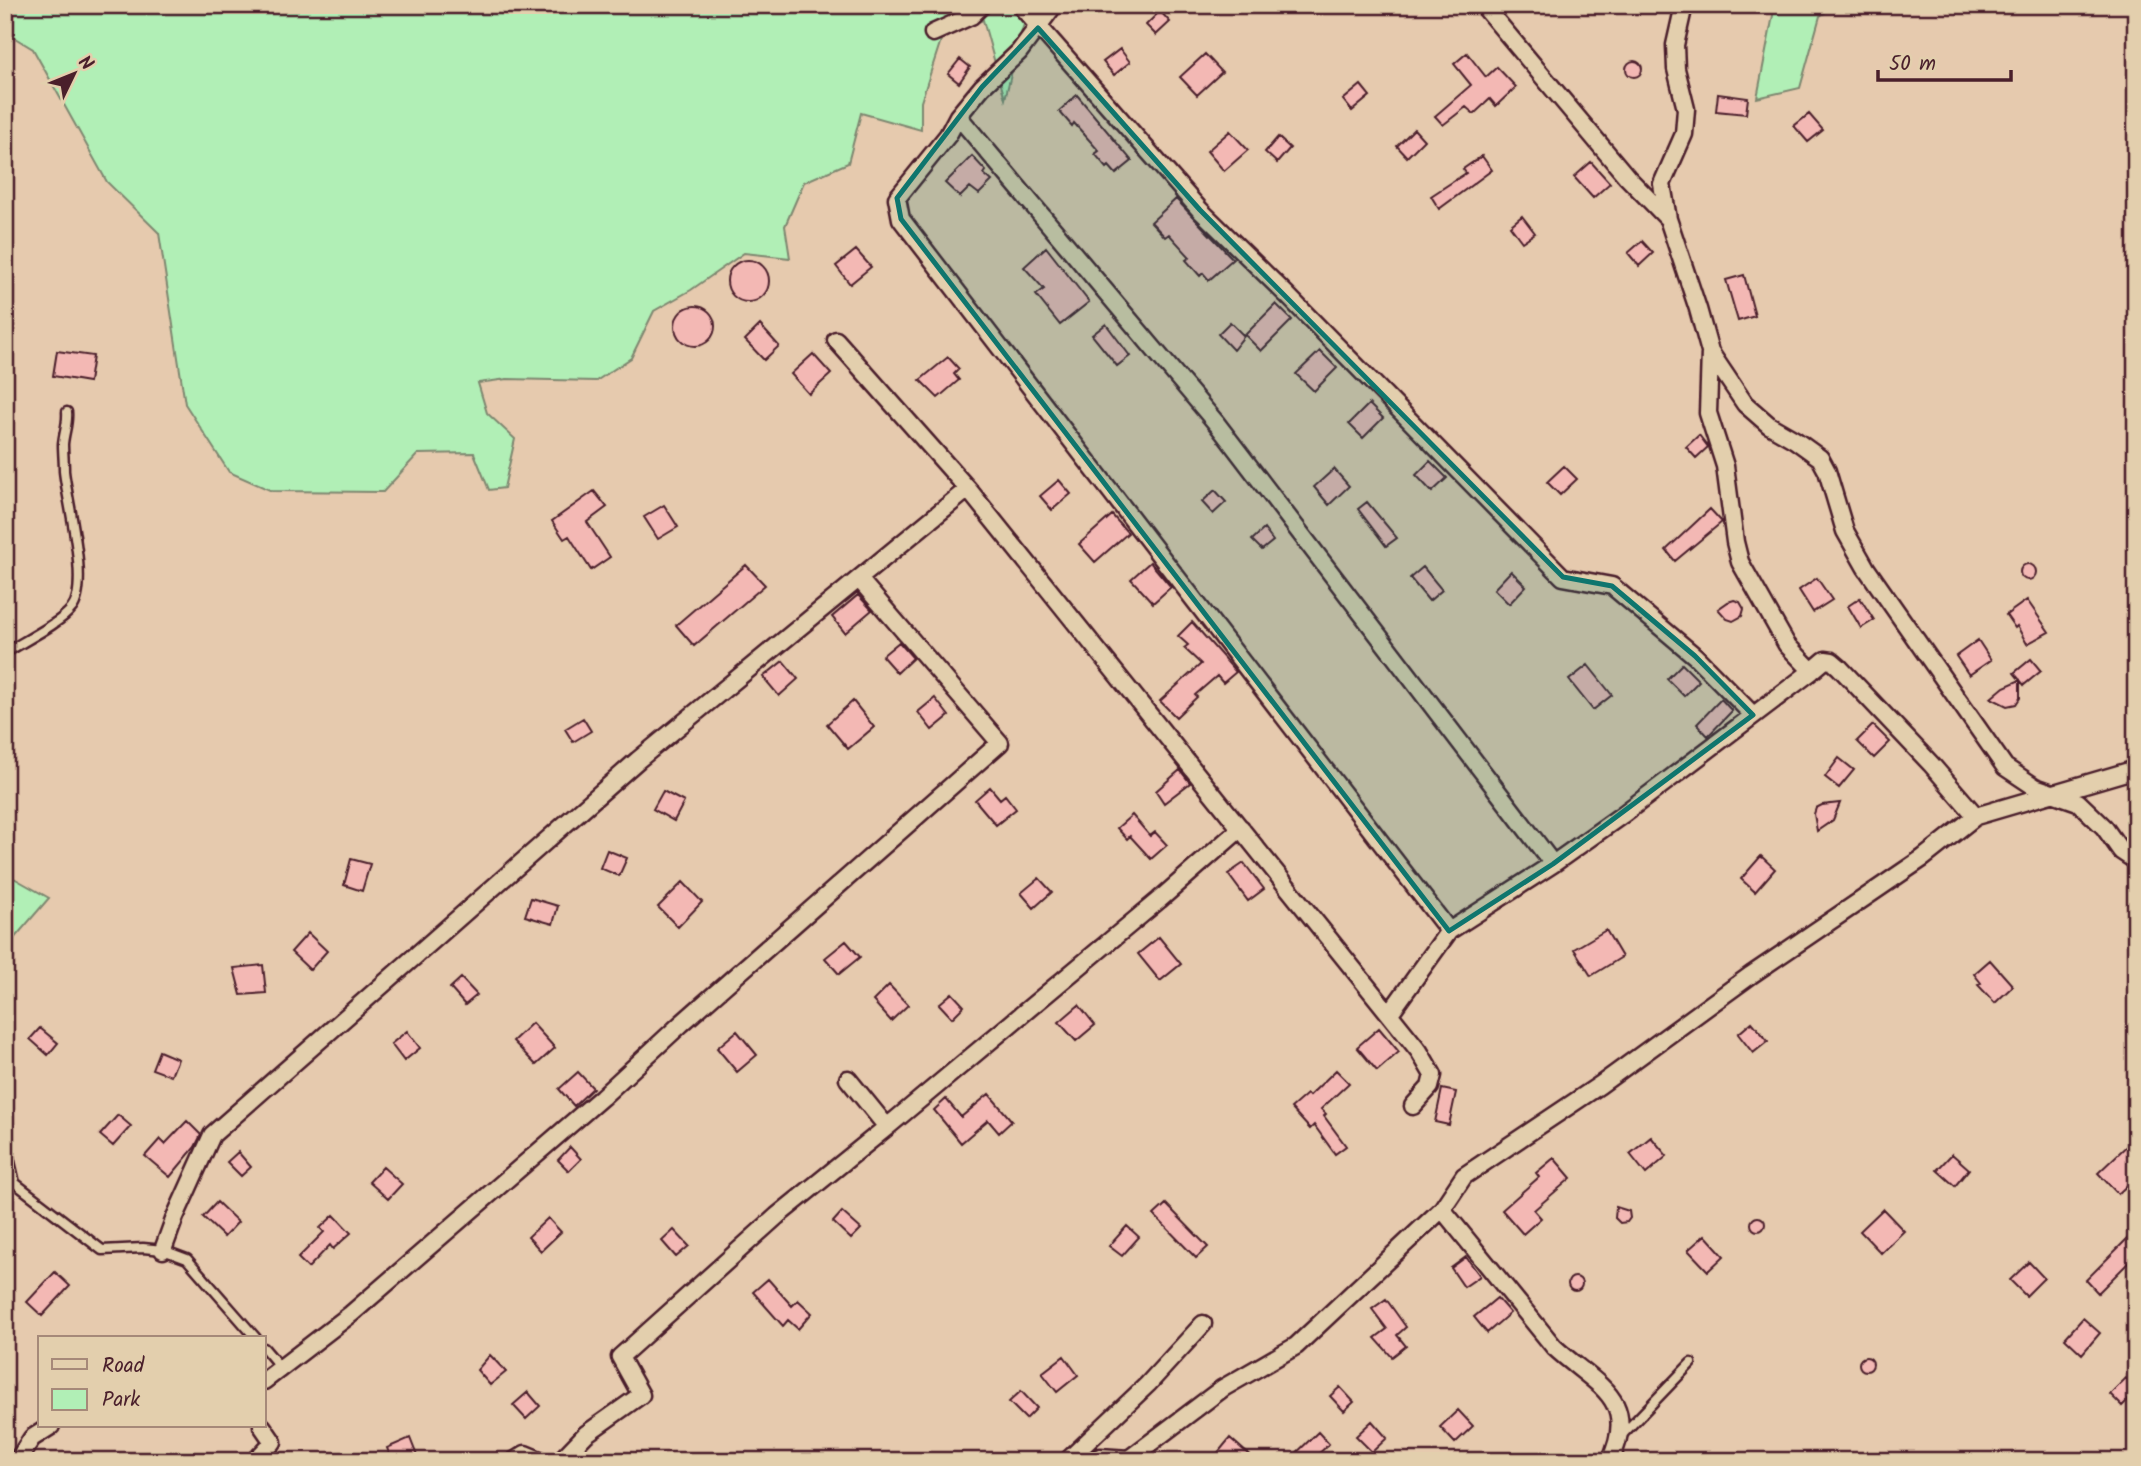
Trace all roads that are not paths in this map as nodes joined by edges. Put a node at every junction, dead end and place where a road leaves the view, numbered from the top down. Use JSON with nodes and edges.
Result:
{"nodes":[{"id":1,"x":982,"y":5,"type":"edge"},
{"id":2,"x":1020,"y":5,"type":"edge"},
{"id":3,"x":1054,"y":5,"type":"edge"},
{"id":4,"x":1483,"y":5,"type":"edge"},
{"id":5,"x":1684,"y":5,"type":"edge"},
{"id":6,"x":1038,"y":28,"type":"junction"},
{"id":7,"x":933,"y":33,"type":"dead end"},
{"id":8,"x":958,"y":116,"type":"junction"},
{"id":9,"x":1668,"y":219,"type":"junction"},
{"id":10,"x":836,"y":340,"type":"dead end"},
{"id":11,"x":1710,"y":352,"type":"junction"},
{"id":12,"x":67,"y":412,"type":"dead end"},
{"id":13,"x":968,"y":489,"type":"junction"},
{"id":14,"x":859,"y":579,"type":"junction"},
{"id":15,"x":5,"y":653,"type":"edge"},
{"id":16,"x":1812,"y":671,"type":"junction"},
{"id":17,"x":1753,"y":715,"type":"junction"},
{"id":18,"x":2136,"y":769,"type":"edge"},
{"id":19,"x":2058,"y":793,"type":"junction"},
{"id":20,"x":1976,"y":816,"type":"junction"},
{"id":21,"x":1241,"y":828,"type":"junction"},
{"id":22,"x":2136,"y":861,"type":"edge"},
{"id":23,"x":1553,"y":864,"type":"junction"},
{"id":24,"x":1449,"y":931,"type":"junction"},
{"id":25,"x":1390,"y":1013,"type":"junction"},
{"id":26,"x":848,"y":1079,"type":"dead end"},
{"id":27,"x":1413,"y":1106,"type":"dead end"},
{"id":28,"x":887,"y":1127,"type":"junction"},
{"id":29,"x":5,"y":1140,"type":"edge"},
{"id":30,"x":1442,"y":1209,"type":"junction"},
{"id":31,"x":163,"y":1250,"type":"junction"},
{"id":32,"x":1203,"y":1324,"type":"dead end"},
{"id":33,"x":254,"y":1336,"type":"edge"},
{"id":34,"x":266,"y":1351,"type":"edge"},
{"id":35,"x":1691,"y":1363,"type":"dead end"},
{"id":36,"x":281,"y":1368,"type":"junction"},
{"id":37,"x":266,"y":1379,"type":"edge"},
{"id":38,"x":48,"y":1428,"type":"edge"},
{"id":39,"x":264,"y":1428,"type":"edge"},
{"id":40,"x":1620,"y":1438,"type":"junction"},
{"id":41,"x":17,"y":1461,"type":"edge"},
{"id":42,"x":255,"y":1461,"type":"edge"},
{"id":43,"x":514,"y":1461,"type":"edge"},
{"id":44,"x":542,"y":1461,"type":"edge"},
{"id":45,"x":560,"y":1461,"type":"edge"},
{"id":46,"x":1067,"y":1461,"type":"edge"},
{"id":47,"x":1096,"y":1461,"type":"edge"},
{"id":48,"x":1610,"y":1461,"type":"edge"}],
"edges":[{"from":1,"to":7,"type":"street"},
{"from":2,"to":6,"type":"street"},
{"from":3,"to":6,"type":"street"},
{"from":4,"to":9,"type":"street"},
{"from":5,"to":9,"type":"street"},
{"from":6,"to":8,"type":"street"},
{"from":6,"to":17,"type":"street"},
{"from":8,"to":23,"type":"street"},
{"from":8,"to":24,"type":"street"},
{"from":9,"to":11,"type":"street"},
{"from":10,"to":13,"type":"street"},
{"from":11,"to":16,"type":"street"},
{"from":11,"to":19,"type":"street"},
{"from":12,"to":15,"type":"lane"},
{"from":13,"to":14,"type":"street"},
{"from":13,"to":21,"type":"street"},
{"from":14,"to":31,"type":"street"},
{"from":14,"to":36,"type":"street"},
{"from":16,"to":17,"type":"street"},
{"from":16,"to":20,"type":"street"},
{"from":17,"to":23,"type":"street"},
{"from":18,"to":19,"type":"street"},
{"from":19,"to":20,"type":"street"},
{"from":19,"to":22,"type":"street"},
{"from":20,"to":30,"type":"street"},
{"from":21,"to":25,"type":"street"},
{"from":21,"to":28,"type":"street"},
{"from":23,"to":24,"type":"street"},
{"from":24,"to":25,"type":"street"},
{"from":25,"to":27,"type":"street"},
{"from":26,"to":28,"type":"street"},
{"from":28,"to":45,"type":"street"},
{"from":29,"to":31,"type":"lane"},
{"from":30,"to":40,"type":"street"},
{"from":30,"to":47,"type":"street"},
{"from":31,"to":33,"type":"lane"},
{"from":32,"to":46,"type":"street"},
{"from":34,"to":36,"type":"lane"},
{"from":35,"to":40,"type":"lane"},
{"from":36,"to":37,"type":"street"},
{"from":38,"to":41,"type":"street"},
{"from":39,"to":42,"type":"street"},
{"from":40,"to":48,"type":"street"},
{"from":43,"to":44,"type":"street"}]}
